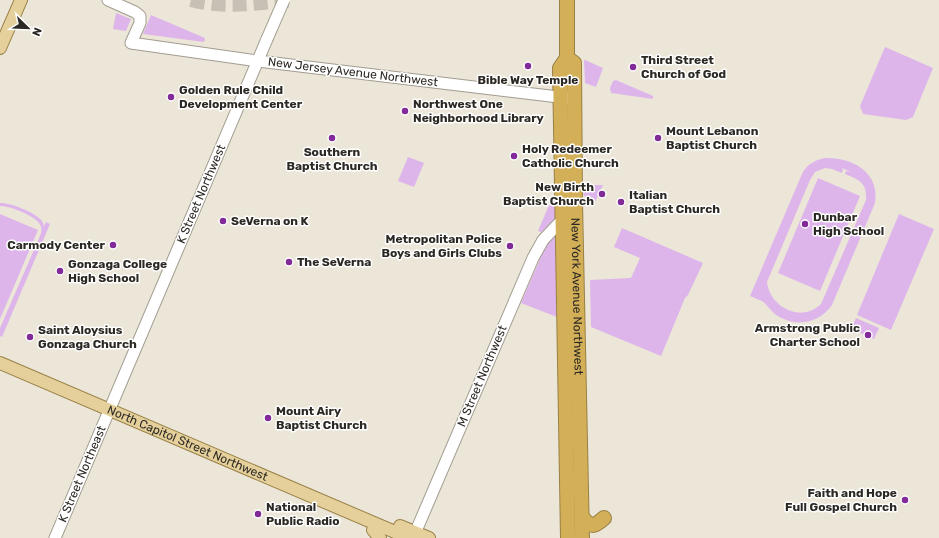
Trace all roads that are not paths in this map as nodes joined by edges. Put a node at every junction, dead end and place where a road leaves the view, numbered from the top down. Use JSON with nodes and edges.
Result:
{"nodes":[{"id":1,"x":21,"y":0,"type":"edge"},
{"id":2,"x":108,"y":0,"type":"edge"},
{"id":3,"x":284,"y":0,"type":"edge"},
{"id":4,"x":567,"y":0,"type":"edge"},
{"id":5,"x":0,"y":48,"type":"edge"},
{"id":6,"x":567,"y":58,"type":"junction"},
{"id":7,"x":258,"y":61,"type":"junction"},
{"id":8,"x":560,"y":97,"type":"junction"},
{"id":9,"x":575,"y":98,"type":"junction"},
{"id":10,"x":562,"y":220,"type":"junction"},
{"id":11,"x":0,"y":363,"type":"edge"},
{"id":12,"x":0,"y":372,"type":"edge"},
{"id":13,"x":108,"y":413,"type":"junction"},
{"id":14,"x":582,"y":517,"type":"junction"},
{"id":15,"x":604,"y":518,"type":"dead end"},
{"id":16,"x":376,"y":530,"type":"edge"},
{"id":17,"x":412,"y":536,"type":"edge"},
{"id":18,"x":55,"y":538,"type":"edge"},
{"id":19,"x":390,"y":538,"type":"edge"},
{"id":20,"x":429,"y":538,"type":"edge"},
{"id":21,"x":568,"y":538,"type":"edge"},
{"id":22,"x":582,"y":538,"type":"edge"}],
"edges":[{"from":1,"to":5,"type":"main road"},
{"from":2,"to":7,"type":"main road","name":"New Jersey Avenue Northwest"},
{"from":3,"to":7,"type":"main road","name":"K Street Northwest","bridge":true},
{"from":4,"to":6,"type":"highway","name":"New York Avenue Northwest"},
{"from":6,"to":8,"type":"highway","name":"New York Avenue Northwest"},
{"from":6,"to":9,"type":"highway","name":"New York Avenue Northwest"},
{"from":7,"to":8,"type":"main road","name":"New Jersey Avenue Northwest"},
{"from":7,"to":13,"type":"main road","name":"K Street Northwest"},
{"from":8,"to":9,"type":"main road","name":"New Jersey Avenue Northwest"},
{"from":8,"to":10,"type":"highway","name":"New York Avenue Northwest"},
{"from":9,"to":14,"type":"highway","name":"New York Avenue Northwest"},
{"from":10,"to":17,"type":"main road","name":"M Street Northwest"},
{"from":10,"to":21,"type":"highway","name":"New York Avenue Northwest"},
{"from":11,"to":13,"type":"main road","name":"North Capitol Street Northwest"},
{"from":12,"to":13,"type":"main road"},
{"from":13,"to":16,"type":"main road","name":"North Capitol Street Northwest"},
{"from":13,"to":18,"type":"main road","name":"K Street Northeast"},
{"from":14,"to":15,"type":"highway"},
{"from":14,"to":22,"type":"highway","name":"New York Avenue Northwest"},
{"from":16,"to":17,"type":"main road"},
{"from":16,"to":19,"type":"main road"},
{"from":17,"to":20,"type":"main road"}]}
